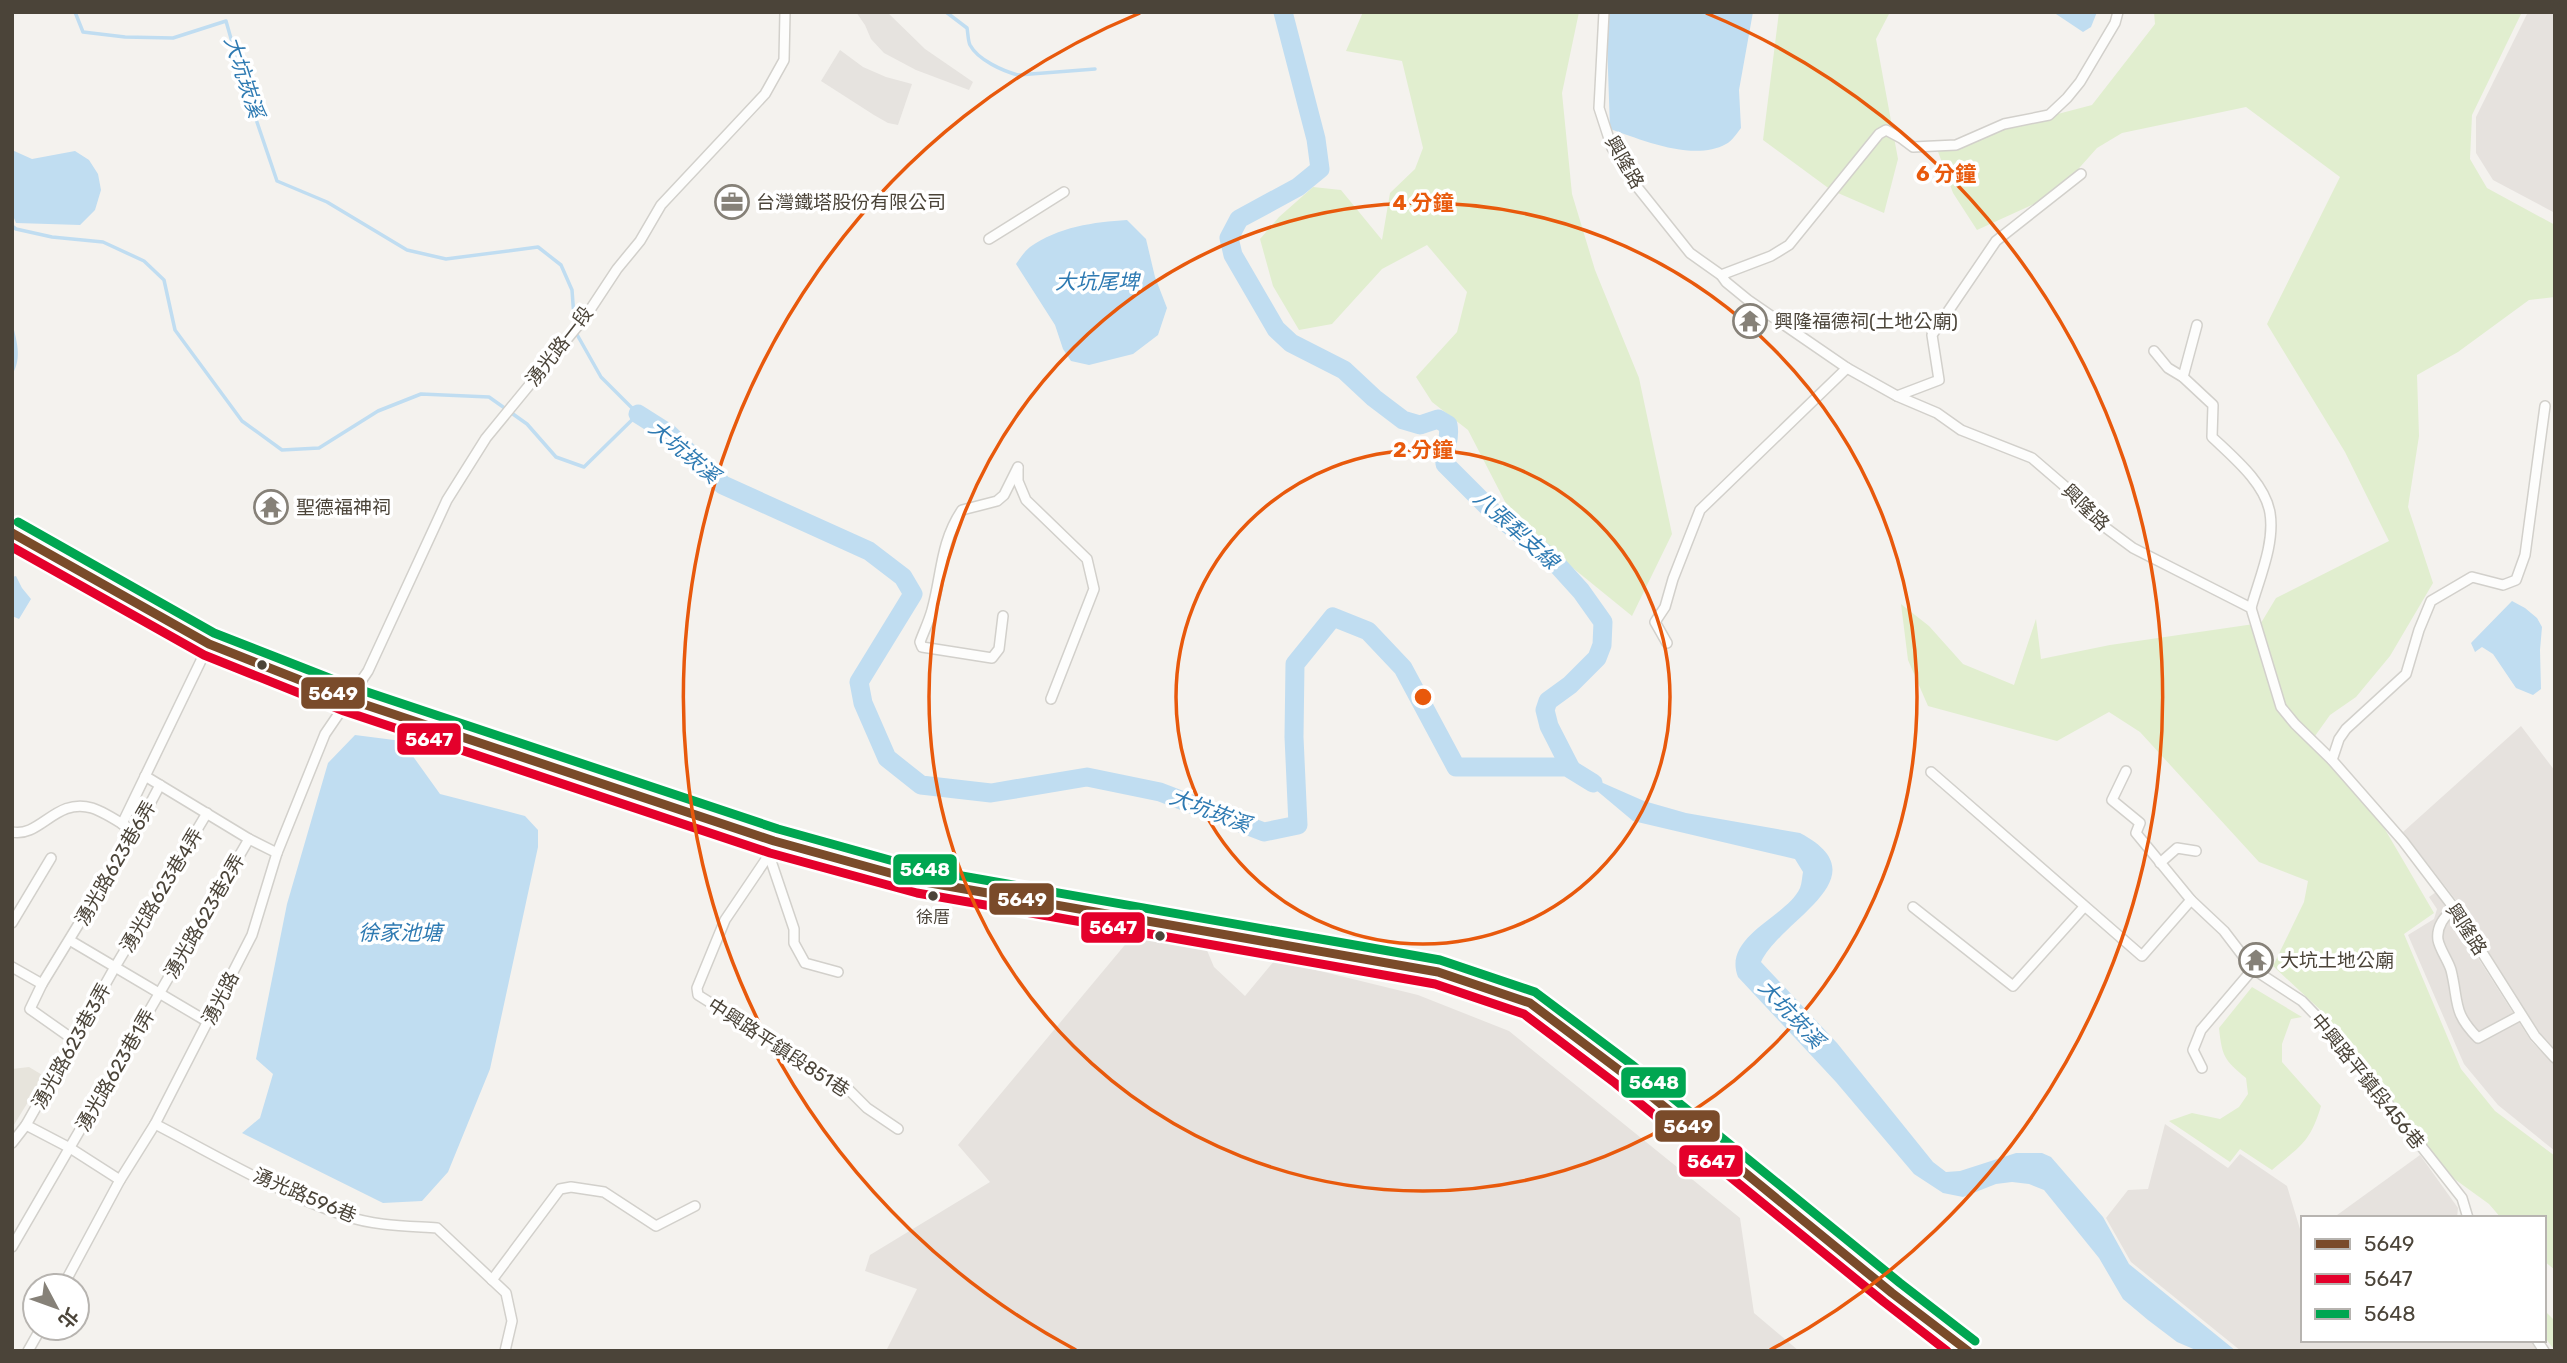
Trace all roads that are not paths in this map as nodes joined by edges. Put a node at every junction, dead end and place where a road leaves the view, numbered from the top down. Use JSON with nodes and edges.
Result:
{"nodes":[{"id":1,"x":785,"y":12,"type":"edge"},
{"id":2,"x":1604,"y":12,"type":"edge"},
{"id":3,"x":2118,"y":12,"type":"edge"},
{"id":4,"x":2081,"y":174,"type":"dead end"},
{"id":5,"x":1064,"y":192,"type":"dead end"},
{"id":6,"x":989,"y":239,"type":"dead end"},
{"id":7,"x":1721,"y":275,"type":"junction"},
{"id":8,"x":2197,"y":324,"type":"dead end"},
{"id":9,"x":2154,"y":351,"type":"dead end"},
{"id":10,"x":1847,"y":368,"type":"junction"},
{"id":11,"x":2183,"y":377,"type":"junction"},
{"id":12,"x":1897,"y":396,"type":"junction"},
{"id":13,"x":2545,"y":406,"type":"dead end"},
{"id":14,"x":12,"y":533,"type":"edge"},
{"id":15,"x":2251,"y":608,"type":"junction"},
{"id":16,"x":1003,"y":616,"type":"dead end"},
{"id":17,"x":1667,"y":643,"type":"dead end"},
{"id":18,"x":209,"y":644,"type":"junction"},
{"id":19,"x":348,"y":699,"type":"junction"},
{"id":20,"x":1051,"y":699,"type":"dead end"},
{"id":21,"x":2332,"y":760,"type":"junction"},
{"id":22,"x":2126,"y":771,"type":"dead end"},
{"id":23,"x":1931,"y":772,"type":"dead end"},
{"id":24,"x":145,"y":776,"type":"junction"},
{"id":25,"x":160,"y":785,"type":"junction"},
{"id":26,"x":207,"y":813,"type":"junction"},
{"id":27,"x":122,"y":824,"type":"junction"},
{"id":28,"x":12,"y":832,"type":"edge"},
{"id":29,"x":135,"y":832,"type":"junction"},
{"id":30,"x":249,"y":839,"type":"junction"},
{"id":31,"x":774,"y":841,"type":"junction"},
{"id":32,"x":2196,"y":851,"type":"dead end"},
{"id":33,"x":277,"y":853,"type":"junction"},
{"id":34,"x":768,"y":855,"type":"junction"},
{"id":35,"x":51,"y":858,"type":"dead end"},
{"id":36,"x":2160,"y":863,"type":"junction"},
{"id":37,"x":2191,"y":900,"type":"junction"},
{"id":38,"x":1913,"y":907,"type":"dead end"},
{"id":39,"x":2084,"y":907,"type":"junction"},
{"id":40,"x":2454,"y":908,"type":"junction"},
{"id":41,"x":12,"y":923,"type":"edge"},
{"id":42,"x":71,"y":941,"type":"junction"},
{"id":43,"x":12,"y":967,"type":"edge"},
{"id":44,"x":115,"y":967,"type":"junction"},
{"id":45,"x":2253,"y":969,"type":"junction"},
{"id":46,"x":838,"y":972,"type":"dead end"},
{"id":47,"x":42,"y":984,"type":"junction"},
{"id":48,"x":159,"y":993,"type":"junction"},
{"id":49,"x":2521,"y":1015,"type":"junction"},
{"id":50,"x":208,"y":1022,"type":"junction"},
{"id":51,"x":74,"y":1040,"type":"junction"},
{"id":52,"x":2555,"y":1058,"type":"edge"},
{"id":53,"x":2202,"y":1068,"type":"dead end"},
{"id":54,"x":155,"y":1124,"type":"junction"},
{"id":55,"x":26,"y":1125,"type":"junction"},
{"id":56,"x":898,"y":1129,"type":"dead end"},
{"id":57,"x":13,"y":1141,"type":"edge"},
{"id":58,"x":70,"y":1148,"type":"junction"},
{"id":59,"x":120,"y":1180,"type":"junction"},
{"id":60,"x":695,"y":1206,"type":"dead end"},
{"id":61,"x":2467,"y":1216,"type":"edge"},
{"id":62,"x":12,"y":1247,"type":"edge"},
{"id":63,"x":71,"y":1272,"type":"edge"},
{"id":64,"x":492,"y":1280,"type":"junction"},
{"id":65,"x":505,"y":1351,"type":"edge"},
{"id":66,"x":1968,"y":1351,"type":"edge"}],
"edges":[{"from":1,"to":19,"type":"street","name":"湧光路一段"},
{"from":2,"to":7,"type":"street","name":"興隆路"},
{"from":3,"to":7,"type":"street"},
{"from":4,"to":12,"type":"street"},
{"from":5,"to":6,"type":"street"},
{"from":7,"to":10,"type":"street","name":"興隆路"},
{"from":8,"to":11,"type":"street"},
{"from":9,"to":11,"type":"street"},
{"from":10,"to":12,"type":"street","name":"興隆路"},
{"from":10,"to":17,"type":"street"},
{"from":11,"to":15,"type":"street"},
{"from":12,"to":15,"type":"street","name":"興隆路"},
{"from":13,"to":21,"type":"street"},
{"from":14,"to":18,"type":"street"},
{"from":15,"to":21,"type":"street","name":"興隆路"},
{"from":16,"to":20,"type":"street"},
{"from":18,"to":19,"type":"street"},
{"from":18,"to":24,"type":"street"},
{"from":19,"to":31,"type":"street"},
{"from":19,"to":33,"type":"street","name":"湧光路"},
{"from":21,"to":40,"type":"street","name":"興隆路"},
{"from":22,"to":36,"type":"street","name":"中興路平鎮段456巷"},
{"from":23,"to":39,"type":"street"},
{"from":24,"to":25,"type":"street"},
{"from":24,"to":27,"type":"street"},
{"from":25,"to":26,"type":"street"},
{"from":25,"to":29,"type":"street","name":"湧光路623巷6弄"},
{"from":26,"to":30,"type":"street"},
{"from":26,"to":44,"type":"street","name":"湧光路623巷4弄"},
{"from":27,"to":28,"type":"street"},
{"from":27,"to":29,"type":"street"},
{"from":29,"to":42,"type":"street","name":"湧光路623巷6弄"},
{"from":30,"to":33,"type":"street"},
{"from":30,"to":48,"type":"street","name":"湧光路623巷2弄"},
{"from":31,"to":34,"type":"street","name":"中興路平鎮段851巷"},
{"from":31,"to":66,"type":"street"},
{"from":32,"to":36,"type":"street"},
{"from":33,"to":50,"type":"street","name":"湧光路"},
{"from":34,"to":46,"type":"street"},
{"from":34,"to":56,"type":"street","name":"中興路平鎮段851巷"},
{"from":35,"to":41,"type":"street"},
{"from":36,"to":37,"type":"street","name":"中興路平鎮段456巷"},
{"from":37,"to":39,"type":"street"},
{"from":37,"to":45,"type":"street","name":"中興路平鎮段456巷"},
{"from":38,"to":39,"type":"street"},
{"from":40,"to":49,"type":"street","name":"興隆路"},
{"from":40,"to":49,"type":"street"},
{"from":42,"to":44,"type":"street"},
{"from":42,"to":47,"type":"street","name":"湧光路623巷6弄"},
{"from":43,"to":47,"type":"street"},
{"from":44,"to":48,"type":"street"},
{"from":44,"to":51,"type":"street","name":"湧光路623巷3弄"},
{"from":45,"to":53,"type":"street"},
{"from":45,"to":61,"type":"street","name":"中興路平鎮段456巷"},
{"from":47,"to":51,"type":"street"},
{"from":48,"to":50,"type":"street"},
{"from":48,"to":58,"type":"street","name":"湧光路623巷1弄"},
{"from":49,"to":52,"type":"street","name":"興隆路"},
{"from":50,"to":54,"type":"street","name":"湧光路"},
{"from":51,"to":55,"type":"street","name":"湧光路623巷3弄"},
{"from":54,"to":59,"type":"street","name":"湧光路"},
{"from":54,"to":64,"type":"street","name":"湧光路596巷"},
{"from":55,"to":57,"type":"street","name":"湧光路623巷3弄"},
{"from":55,"to":58,"type":"street"},
{"from":58,"to":59,"type":"street"},
{"from":58,"to":62,"type":"street","name":"湧光路623巷1弄"},
{"from":59,"to":63,"type":"street","name":"湧光路"},
{"from":60,"to":64,"type":"street"},
{"from":64,"to":65,"type":"street","name":"湧光路596巷"}]}
